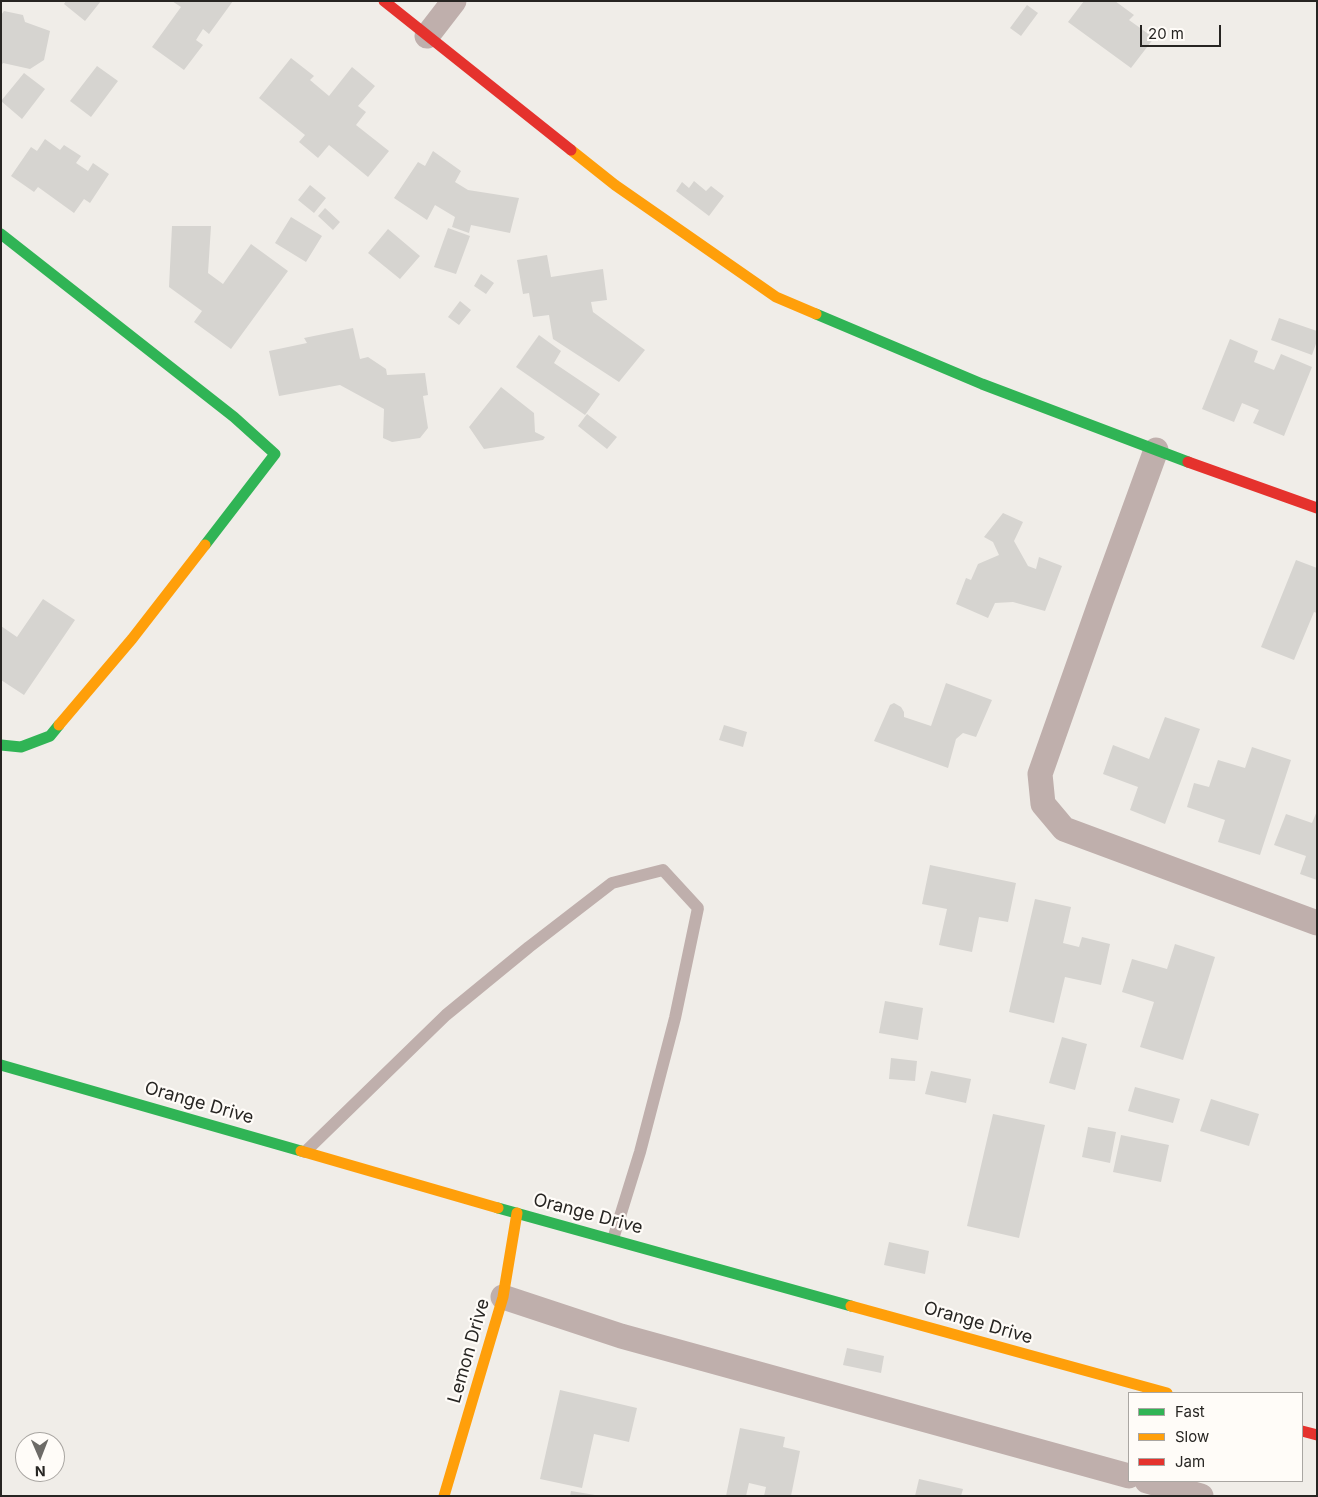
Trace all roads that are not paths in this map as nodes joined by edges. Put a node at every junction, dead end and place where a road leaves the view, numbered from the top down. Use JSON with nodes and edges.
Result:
{"nodes":[{"id":1,"x":384,"y":1,"type":"edge"},
{"id":2,"x":454,"y":1,"type":"edge"},
{"id":3,"x":427,"y":36,"type":"junction"},
{"id":4,"x":1,"y":234,"type":"edge"},
{"id":5,"x":1156,"y":450,"type":"junction"},
{"id":6,"x":1317,"y":508,"type":"edge"},
{"id":7,"x":1,"y":744,"type":"edge"},
{"id":8,"x":1317,"y":923,"type":"edge"},
{"id":9,"x":1,"y":1065,"type":"edge"},
{"id":10,"x":305,"y":1152,"type":"junction"},
{"id":11,"x":517,"y":1213,"type":"junction"},
{"id":12,"x":612,"y":1239,"type":"junction"},
{"id":13,"x":503,"y":1297,"type":"junction"},
{"id":14,"x":1163,"y":1392,"type":"edge"},
{"id":15,"x":1303,"y":1431,"type":"edge"},
{"id":16,"x":1317,"y":1435,"type":"edge"},
{"id":17,"x":1128,"y":1476,"type":"edge"},
{"id":18,"x":1152,"y":1482,"type":"edge"},
{"id":19,"x":444,"y":1496,"type":"edge"},
{"id":20,"x":1201,"y":1496,"type":"edge"}],
"edges":[{"from":1,"to":3,"type":"street"},
{"from":2,"to":3,"type":"street"},
{"from":3,"to":5,"type":"street"},
{"from":4,"to":7,"type":"street"},
{"from":5,"to":6,"type":"street"},
{"from":5,"to":8,"type":"street"},
{"from":9,"to":10,"type":"street","name":"Orange Drive"},
{"from":10,"to":11,"type":"street","name":"Orange Drive"},
{"from":10,"to":12,"type":"lane"},
{"from":11,"to":12,"type":"street","name":"Orange Drive"},
{"from":11,"to":13,"type":"street","name":"Lemon Drive"},
{"from":12,"to":14,"type":"street","name":"Orange Drive"},
{"from":13,"to":17,"type":"street"},
{"from":13,"to":19,"type":"street","name":"Lemon Drive"},
{"from":15,"to":16,"type":"street"},
{"from":18,"to":20,"type":"street"}]}
